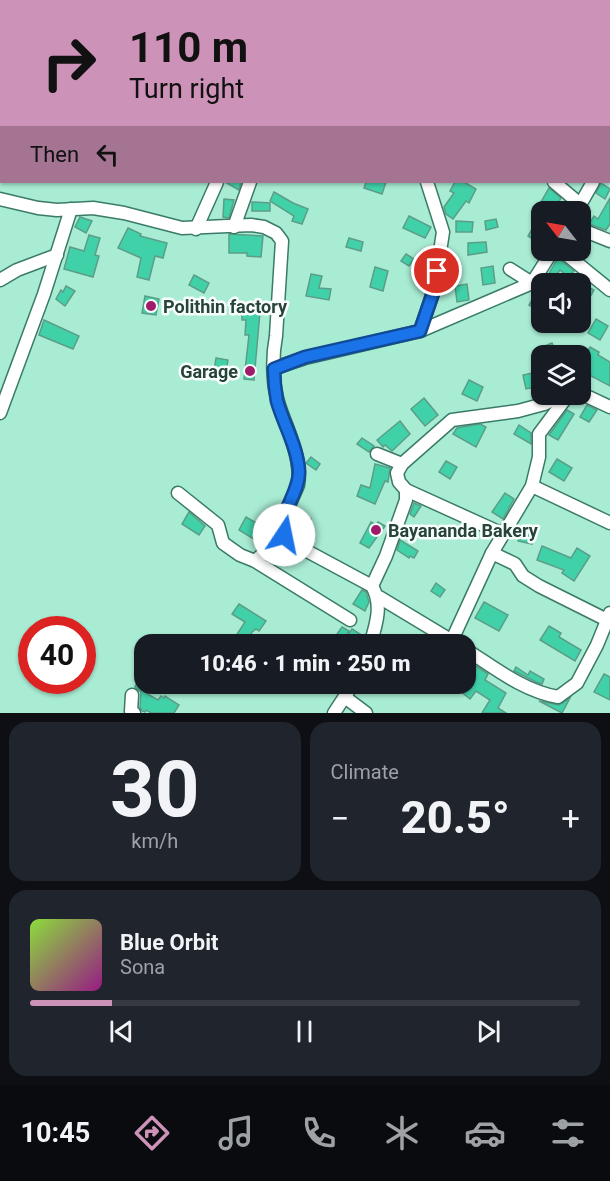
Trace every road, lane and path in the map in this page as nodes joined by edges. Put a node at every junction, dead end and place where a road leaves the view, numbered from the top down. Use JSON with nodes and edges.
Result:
{"nodes":[{"id":1,"x":217,"y":183,"type":"edge"},
{"id":2,"x":250,"y":183,"type":"edge"},
{"id":3,"x":427,"y":183,"type":"edge"},
{"id":4,"x":555,"y":183,"type":"edge"},
{"id":5,"x":592,"y":183,"type":"edge"},
{"id":6,"x":0,"y":199,"type":"edge"},
{"id":7,"x":572,"y":201,"type":"edge"},
{"id":8,"x":582,"y":201,"type":"edge"},
{"id":9,"x":71,"y":209,"type":"junction"},
{"id":10,"x":234,"y":227,"type":"junction"},
{"id":11,"x":196,"y":229,"type":"junction"},
{"id":12,"x":591,"y":233,"type":"edge"},
{"id":13,"x":610,"y":241,"type":"edge"},
{"id":14,"x":57,"y":255,"type":"junction"},
{"id":15,"x":574,"y":261,"type":"edge"},
{"id":16,"x":510,"y":268,"type":"dead end"},
{"id":17,"x":0,"y":280,"type":"edge"},
{"id":18,"x":531,"y":282,"type":"edge"},
{"id":19,"x":531,"y":283,"type":"edge"},
{"id":20,"x":610,"y":290,"type":"edge"},
{"id":21,"x":420,"y":331,"type":"junction"},
{"id":22,"x":274,"y":369,"type":"junction"},
{"id":23,"x":591,"y":398,"type":"edge"},
{"id":24,"x":540,"y":405,"type":"edge"},
{"id":25,"x":560,"y":405,"type":"edge"},
{"id":26,"x":610,"y":407,"type":"edge"},
{"id":27,"x":0,"y":413,"type":"edge"},
{"id":28,"x":377,"y":454,"type":"dead end"},
{"id":29,"x":402,"y":464,"type":"junction"},
{"id":30,"x":532,"y":486,"type":"junction"},
{"id":31,"x":406,"y":490,"type":"junction"},
{"id":32,"x":178,"y":493,"type":"dead end"},
{"id":33,"x":610,"y":523,"type":"edge"},
{"id":34,"x":503,"y":534,"type":"junction"},
{"id":35,"x":284,"y":535,"type":"junction"},
{"id":36,"x":492,"y":553,"type":"junction"},
{"id":37,"x":255,"y":561,"type":"junction"},
{"id":38,"x":372,"y":586,"type":"junction"},
{"id":39,"x":379,"y":597,"type":"junction"},
{"id":40,"x":608,"y":617,"type":"edge"},
{"id":41,"x":350,"y":620,"type":"dead end"},
{"id":42,"x":372,"y":634,"type":"edge"},
{"id":43,"x":440,"y":634,"type":"edge"},
{"id":44,"x":459,"y":634,"type":"edge"},
{"id":45,"x":476,"y":656,"type":"edge"},
{"id":46,"x":348,"y":694,"type":"edge"},
{"id":47,"x":132,"y":695,"type":"dead end"},
{"id":48,"x":346,"y":698,"type":"junction"},
{"id":49,"x":134,"y":713,"type":"edge"},
{"id":50,"x":334,"y":713,"type":"edge"},
{"id":51,"x":366,"y":713,"type":"edge"}],
"edges":[{"from":1,"to":11,"type":"street"},
{"from":2,"to":10,"type":"street"},
{"from":3,"to":21,"type":"street"},
{"from":4,"to":7,"type":"street"},
{"from":5,"to":8,"type":"street"},
{"from":6,"to":9,"type":"street"},
{"from":9,"to":11,"type":"street"},
{"from":9,"to":14,"type":"street"},
{"from":10,"to":11,"type":"street"},
{"from":10,"to":22,"type":"street"},
{"from":12,"to":13,"type":"street"},
{"from":14,"to":17,"type":"street"},
{"from":14,"to":27,"type":"street"},
{"from":15,"to":20,"type":"street"},
{"from":16,"to":18,"type":"street"},
{"from":19,"to":21,"type":"street"},
{"from":21,"to":22,"type":"street"},
{"from":22,"to":35,"type":"street"},
{"from":23,"to":26,"type":"street"},
{"from":24,"to":29,"type":"street"},
{"from":25,"to":30,"type":"street"},
{"from":28,"to":29,"type":"street"},
{"from":29,"to":31,"type":"street"},
{"from":30,"to":33,"type":"street"},
{"from":30,"to":34,"type":"street"},
{"from":31,"to":34,"type":"street"},
{"from":31,"to":38,"type":"street"},
{"from":32,"to":37,"type":"street"},
{"from":34,"to":36,"type":"street"},
{"from":35,"to":37,"type":"street"},
{"from":35,"to":38,"type":"street"},
{"from":36,"to":40,"type":"street"},
{"from":36,"to":44,"type":"street"},
{"from":37,"to":41,"type":"street"},
{"from":38,"to":39,"type":"street"},
{"from":39,"to":42,"type":"street"},
{"from":39,"to":43,"type":"street"},
{"from":40,"to":45,"type":"street"},
{"from":46,"to":48,"type":"street"},
{"from":47,"to":49,"type":"street"},
{"from":48,"to":50,"type":"street"},
{"from":48,"to":51,"type":"street"}]}
